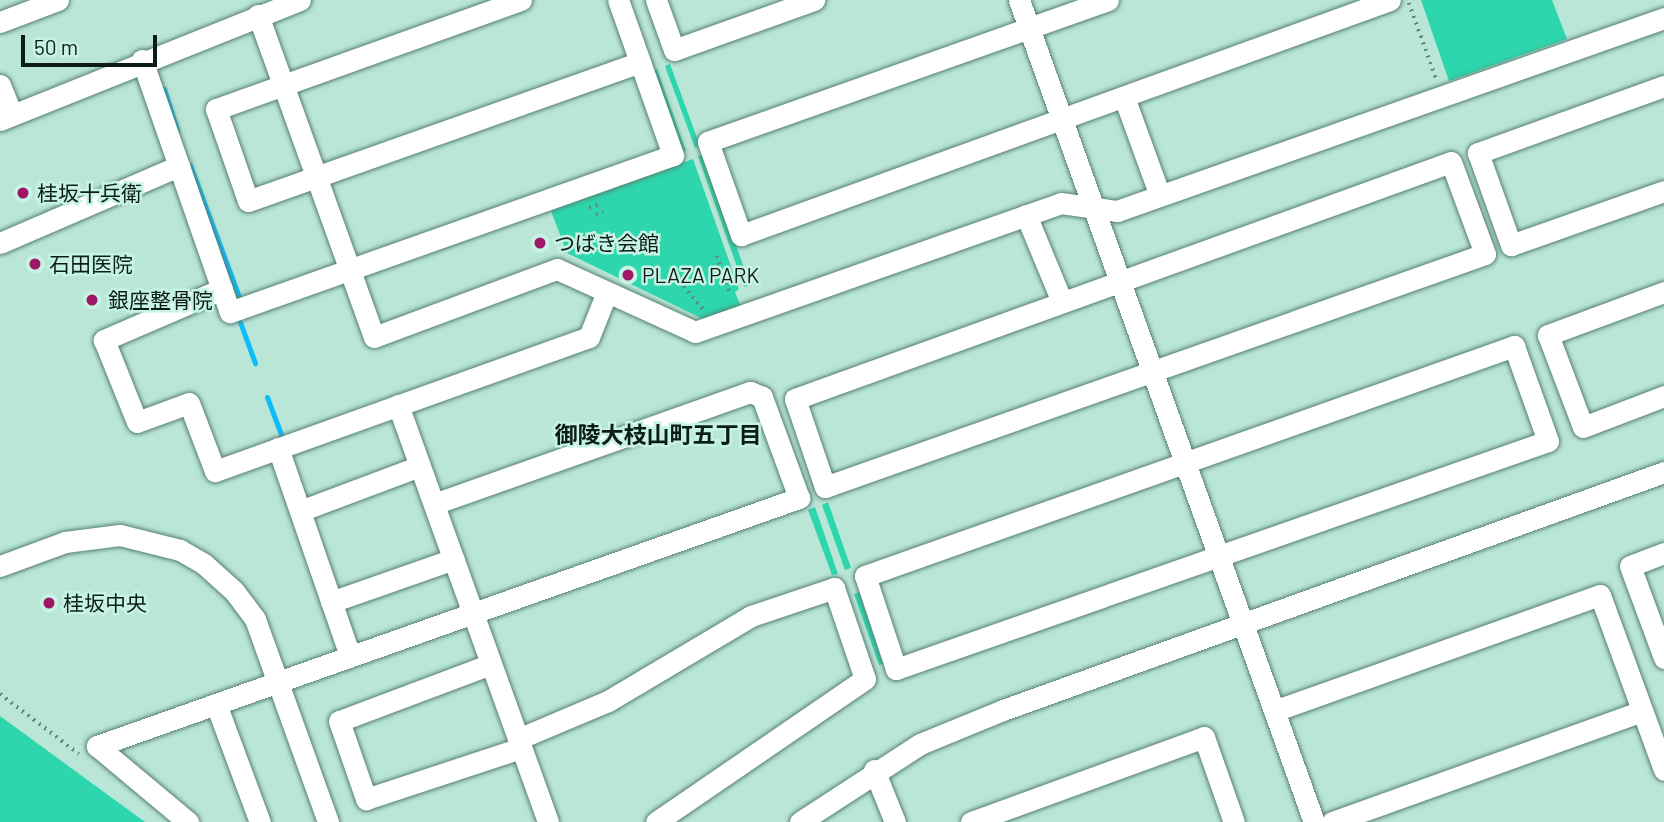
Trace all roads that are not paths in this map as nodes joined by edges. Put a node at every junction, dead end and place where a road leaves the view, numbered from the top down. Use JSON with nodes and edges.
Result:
{"nodes":[{"id":1,"x":58,"y":0,"type":"edge"},
{"id":2,"x":300,"y":0,"type":"edge"},
{"id":3,"x":521,"y":0,"type":"edge"},
{"id":4,"x":618,"y":0,"type":"edge"},
{"id":5,"x":656,"y":0,"type":"edge"},
{"id":6,"x":814,"y":0,"type":"edge"},
{"id":7,"x":1019,"y":0,"type":"edge"},
{"id":8,"x":1108,"y":0,"type":"edge"},
{"id":9,"x":1390,"y":0,"type":"edge"},
{"id":10,"x":258,"y":15,"type":"junction"},
{"id":11,"x":1664,"y":18,"type":"edge"},
{"id":12,"x":0,"y":22,"type":"edge"},
{"id":13,"x":1030,"y":28,"type":"junction"},
{"id":14,"x":142,"y":60,"type":"junction"},
{"id":15,"x":640,"y":62,"type":"junction"},
{"id":16,"x":0,"y":85,"type":"edge"},
{"id":17,"x":284,"y":85,"type":"junction"},
{"id":18,"x":1664,"y":86,"type":"edge"},
{"id":19,"x":1124,"y":97,"type":"junction"},
{"id":20,"x":6,"y":118,"type":"edge"},
{"id":21,"x":1062,"y":119,"type":"junction"},
{"id":22,"x":179,"y":166,"type":"junction"},
{"id":23,"x":316,"y":177,"type":"junction"},
{"id":24,"x":1664,"y":191,"type":"edge"},
{"id":25,"x":1160,"y":196,"type":"junction"},
{"id":26,"x":1094,"y":208,"type":"junction"},
{"id":27,"x":1026,"y":215,"type":"junction"},
{"id":28,"x":0,"y":243,"type":"edge"},
{"id":29,"x":350,"y":270,"type":"junction"},
{"id":30,"x":1120,"y":281,"type":"junction"},
{"id":31,"x":222,"y":289,"type":"junction"},
{"id":32,"x":607,"y":292,"type":"junction"},
{"id":33,"x":1664,"y":292,"type":"edge"},
{"id":34,"x":1062,"y":302,"type":"junction"},
{"id":35,"x":1153,"y":372,"type":"junction"},
{"id":36,"x":1664,"y":396,"type":"edge"},
{"id":37,"x":398,"y":405,"type":"junction"},
{"id":38,"x":278,"y":448,"type":"junction"},
{"id":39,"x":1185,"y":463,"type":"junction"},
{"id":40,"x":420,"y":466,"type":"junction"},
{"id":41,"x":1664,"y":472,"type":"edge"},
{"id":42,"x":434,"y":504,"type":"junction"},
{"id":43,"x":300,"y":511,"type":"junction"},
{"id":44,"x":1664,"y":553,"type":"edge"},
{"id":45,"x":1219,"y":556,"type":"junction"},
{"id":46,"x":454,"y":559,"type":"junction"},
{"id":47,"x":0,"y":566,"type":"edge"},
{"id":48,"x":331,"y":602,"type":"junction"},
{"id":49,"x":473,"y":613,"type":"junction"},
{"id":50,"x":1242,"y":621,"type":"junction"},
{"id":51,"x":351,"y":656,"type":"junction"},
{"id":52,"x":1664,"y":658,"type":"edge"},
{"id":53,"x":491,"y":664,"type":"junction"},
{"id":54,"x":278,"y":682,"type":"junction"},
{"id":55,"x":216,"y":704,"type":"junction"},
{"id":56,"x":1642,"y":710,"type":"junction"},
{"id":57,"x":1275,"y":711,"type":"junction"},
{"id":58,"x":520,"y":743,"type":"junction"},
{"id":59,"x":874,"y":770,"type":"junction"},
{"id":60,"x":1664,"y":770,"type":"edge"},
{"id":61,"x":188,"y":822,"type":"edge"},
{"id":62,"x":260,"y":822,"type":"edge"},
{"id":63,"x":328,"y":822,"type":"edge"},
{"id":64,"x":548,"y":822,"type":"edge"},
{"id":65,"x":656,"y":822,"type":"edge"},
{"id":66,"x":800,"y":822,"type":"edge"},
{"id":67,"x":895,"y":822,"type":"edge"},
{"id":68,"x":971,"y":822,"type":"edge"},
{"id":69,"x":1234,"y":822,"type":"edge"},
{"id":70,"x":1314,"y":822,"type":"edge"},
{"id":71,"x":1332,"y":822,"type":"edge"}],
"edges":[{"from":1,"to":12,"type":"street"},
{"from":2,"to":10,"type":"street"},
{"from":3,"to":17,"type":"street"},
{"from":4,"to":15,"type":"street"},
{"from":5,"to":6,"type":"street"},
{"from":7,"to":13,"type":"street"},
{"from":8,"to":13,"type":"street"},
{"from":9,"to":19,"type":"street"},
{"from":10,"to":14,"type":"street"},
{"from":10,"to":17,"type":"street"},
{"from":11,"to":25,"type":"street"},
{"from":13,"to":21,"type":"street"},
{"from":13,"to":21,"type":"street"},
{"from":14,"to":20,"type":"street"},
{"from":14,"to":22,"type":"street"},
{"from":15,"to":23,"type":"street"},
{"from":15,"to":29,"type":"street"},
{"from":16,"to":20,"type":"street"},
{"from":17,"to":23,"type":"street"},
{"from":17,"to":23,"type":"street"},
{"from":18,"to":24,"type":"street"},
{"from":19,"to":21,"type":"street"},
{"from":19,"to":25,"type":"street"},
{"from":21,"to":26,"type":"street"},
{"from":22,"to":28,"type":"street"},
{"from":22,"to":31,"type":"street"},
{"from":23,"to":29,"type":"street"},
{"from":25,"to":26,"type":"street"},
{"from":26,"to":27,"type":"street"},
{"from":26,"to":30,"type":"street"},
{"from":27,"to":32,"type":"street"},
{"from":27,"to":34,"type":"street"},
{"from":29,"to":31,"type":"street"},
{"from":29,"to":32,"type":"street"},
{"from":30,"to":34,"type":"street"},
{"from":30,"to":35,"type":"street"},
{"from":30,"to":35,"type":"street"},
{"from":31,"to":38,"type":"street"},
{"from":32,"to":37,"type":"street"},
{"from":33,"to":36,"type":"street"},
{"from":34,"to":35,"type":"street"},
{"from":35,"to":39,"type":"street"},
{"from":37,"to":38,"type":"street"},
{"from":37,"to":40,"type":"street"},
{"from":38,"to":43,"type":"street"},
{"from":39,"to":45,"type":"street"},
{"from":39,"to":45,"type":"street"},
{"from":39,"to":45,"type":"street"},
{"from":40,"to":42,"type":"street"},
{"from":40,"to":43,"type":"street"},
{"from":41,"to":50,"type":"street"},
{"from":42,"to":46,"type":"street"},
{"from":42,"to":49,"type":"street"},
{"from":43,"to":48,"type":"street"},
{"from":44,"to":52,"type":"street"},
{"from":45,"to":50,"type":"street"},
{"from":46,"to":48,"type":"street"},
{"from":46,"to":49,"type":"street"},
{"from":47,"to":54,"type":"street"},
{"from":48,"to":51,"type":"street"},
{"from":49,"to":51,"type":"street"},
{"from":49,"to":53,"type":"street"},
{"from":50,"to":57,"type":"street"},
{"from":50,"to":59,"type":"street"},
{"from":51,"to":54,"type":"street"},
{"from":53,"to":58,"type":"street"},
{"from":53,"to":58,"type":"street"},
{"from":54,"to":55,"type":"street"},
{"from":54,"to":63,"type":"street"},
{"from":55,"to":61,"type":"street"},
{"from":55,"to":62,"type":"street"},
{"from":56,"to":57,"type":"street"},
{"from":56,"to":60,"type":"street"},
{"from":56,"to":71,"type":"street"},
{"from":57,"to":70,"type":"street"},
{"from":58,"to":64,"type":"street"},
{"from":58,"to":65,"type":"street"},
{"from":59,"to":66,"type":"street"},
{"from":59,"to":67,"type":"street"},
{"from":68,"to":69,"type":"street"}]}
